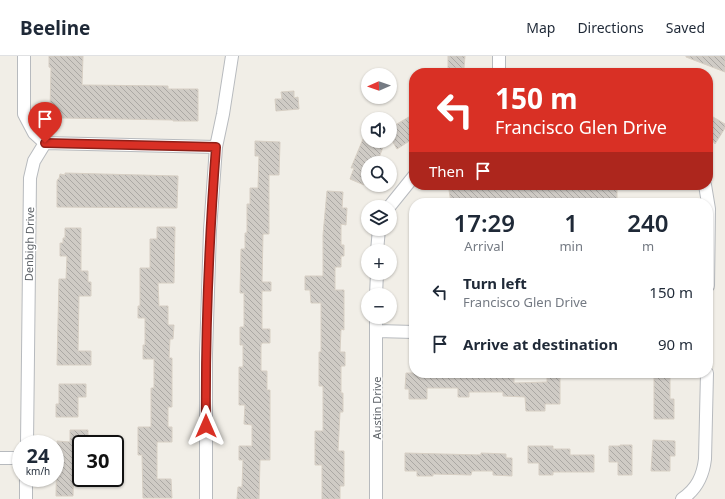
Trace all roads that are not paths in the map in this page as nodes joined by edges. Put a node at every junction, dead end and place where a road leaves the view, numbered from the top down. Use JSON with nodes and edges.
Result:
{"nodes":[{"id":1,"x":24,"y":56,"type":"edge"},
{"id":2,"x":232,"y":56,"type":"edge"},
{"id":3,"x":499,"y":56,"type":"edge"},
{"id":4,"x":498,"y":68,"type":"edge"},
{"id":5,"x":45,"y":143,"type":"junction"},
{"id":6,"x":216,"y":147,"type":"junction"},
{"id":7,"x":409,"y":182,"type":"edge"},
{"id":8,"x":394,"y":200,"type":"edge"},
{"id":9,"x":376,"y":324,"type":"edge"},
{"id":10,"x":377,"y":331,"type":"junction"},
{"id":11,"x":409,"y":332,"type":"edge"},
{"id":12,"x":707,"y":378,"type":"edge"},
{"id":13,"x":27,"y":435,"type":"edge"},
{"id":14,"x":0,"y":458,"type":"edge"},
{"id":15,"x":12,"y":458,"type":"edge"},
{"id":16,"x":26,"y":487,"type":"edge"},
{"id":17,"x":687,"y":496,"type":"edge"},
{"id":18,"x":26,"y":499,"type":"edge"},
{"id":19,"x":206,"y":499,"type":"edge"},
{"id":20,"x":376,"y":499,"type":"edge"}],
"edges":[{"from":1,"to":5,"type":"street"},
{"from":2,"to":6,"type":"street"},
{"from":3,"to":4,"type":"street"},
{"from":5,"to":6,"type":"street"},
{"from":5,"to":13,"type":"street","name":"Denbigh Drive"},
{"from":6,"to":19,"type":"street"},
{"from":7,"to":8,"type":"street"},
{"from":9,"to":10,"type":"street","name":"Austin Drive"},
{"from":10,"to":11,"type":"street"},
{"from":10,"to":20,"type":"street","name":"Austin Drive"},
{"from":12,"to":17,"type":"street"},
{"from":14,"to":15,"type":"street"},
{"from":16,"to":18,"type":"street"}]}
